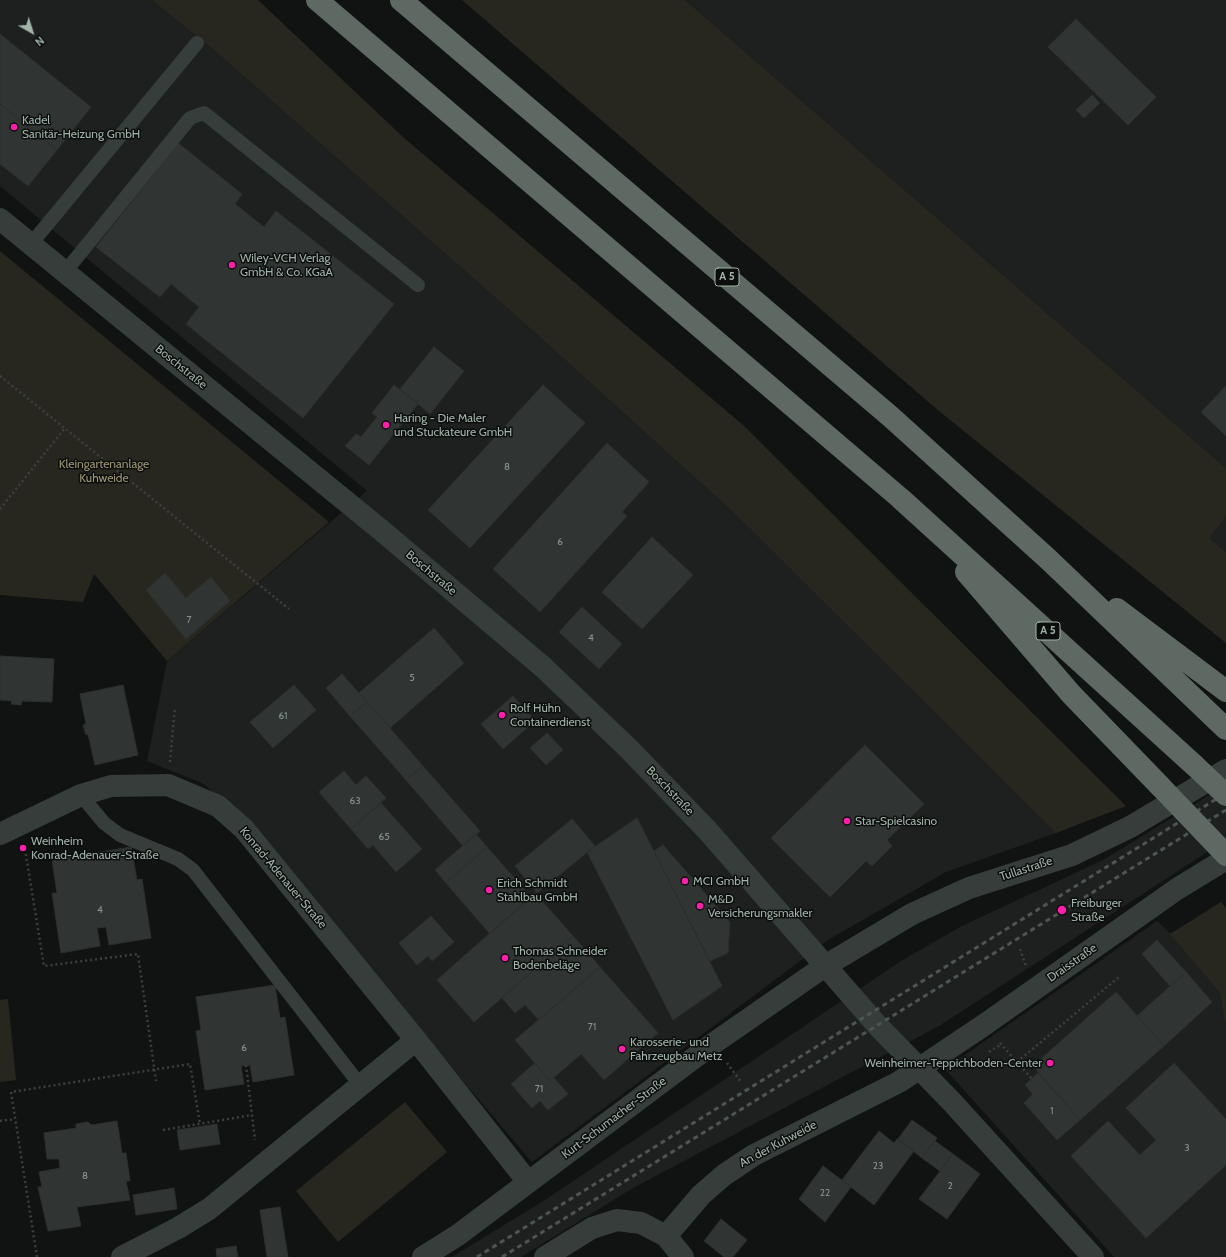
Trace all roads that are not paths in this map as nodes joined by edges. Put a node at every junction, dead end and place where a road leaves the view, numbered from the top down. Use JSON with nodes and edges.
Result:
{"nodes":[{"id":1,"x":317,"y":0,"type":"edge"},
{"id":2,"x":401,"y":0,"type":"edge"},
{"id":3,"x":197,"y":43,"type":"dead end"},
{"id":4,"x":0,"y":219,"type":"edge"},
{"id":5,"x":31,"y":244,"type":"junction"},
{"id":6,"x":64,"y":272,"type":"junction"},
{"id":7,"x":418,"y":285,"type":"dead end"},
{"id":8,"x":900,"y":498,"type":"junction"},
{"id":9,"x":1048,"y":559,"type":"junction"},
{"id":10,"x":1226,"y":690,"type":"edge"},
{"id":11,"x":1226,"y":729,"type":"edge"},
{"id":12,"x":1226,"y":770,"type":"edge"},
{"id":13,"x":81,"y":795,"type":"junction"},
{"id":14,"x":1226,"y":795,"type":"edge"},
{"id":15,"x":0,"y":834,"type":"edge"},
{"id":16,"x":1226,"y":855,"type":"edge"},
{"id":17,"x":1226,"y":859,"type":"edge"},
{"id":18,"x":825,"y":966,"type":"junction"},
{"id":19,"x":416,"y":1040,"type":"junction"},
{"id":20,"x":920,"y":1069,"type":"junction"},
{"id":21,"x":361,"y":1086,"type":"junction"},
{"id":22,"x":528,"y":1182,"type":"junction"},
{"id":23,"x":666,"y":1236,"type":"junction"},
{"id":24,"x":122,"y":1257,"type":"edge"},
{"id":25,"x":423,"y":1257,"type":"edge"},
{"id":26,"x":545,"y":1257,"type":"edge"},
{"id":27,"x":683,"y":1257,"type":"edge"},
{"id":28,"x":1094,"y":1257,"type":"edge"}],
"edges":[{"from":1,"to":8,"type":"highway","number":"A 5"},
{"from":2,"to":9,"type":"highway","number":"A 5"},
{"from":3,"to":5,"type":"lane"},
{"from":4,"to":5,"type":"street","name":"Boschstraße"},
{"from":5,"to":6,"type":"street","name":"Boschstraße"},
{"from":6,"to":7,"type":"lane"},
{"from":6,"to":18,"type":"street","name":"Boschstraße"},
{"from":8,"to":14,"type":"highway","number":"A 5","bridge":true},
{"from":8,"to":16,"type":"highway","bridge":true},
{"from":9,"to":10,"type":"highway","number":"A 5"},
{"from":9,"to":11,"type":"highway","number":"A 5"},
{"from":12,"to":18,"type":"street","name":"Tullastraße"},
{"from":13,"to":15,"type":"street","name":"Konrad-Adenauer-Straße"},
{"from":13,"to":19,"type":"street","name":"Konrad-Adenauer-Straße"},
{"from":13,"to":21,"type":"lane"},
{"from":17,"to":20,"type":"street","name":"Draisstraße"},
{"from":18,"to":20,"type":"street"},
{"from":18,"to":22,"type":"street","name":"Kurt-Schumacher-Straße"},
{"from":19,"to":21,"type":"street"},
{"from":19,"to":22,"type":"street","name":"Konrad-Adenauer-Straße"},
{"from":20,"to":23,"type":"street","name":"An der Kuhweide"},
{"from":20,"to":28,"type":"street"},
{"from":21,"to":24,"type":"street"},
{"from":22,"to":25,"type":"street","name":"Kurt-Schumacher-Straße"},
{"from":23,"to":26,"type":"street"},
{"from":23,"to":27,"type":"street"}]}
